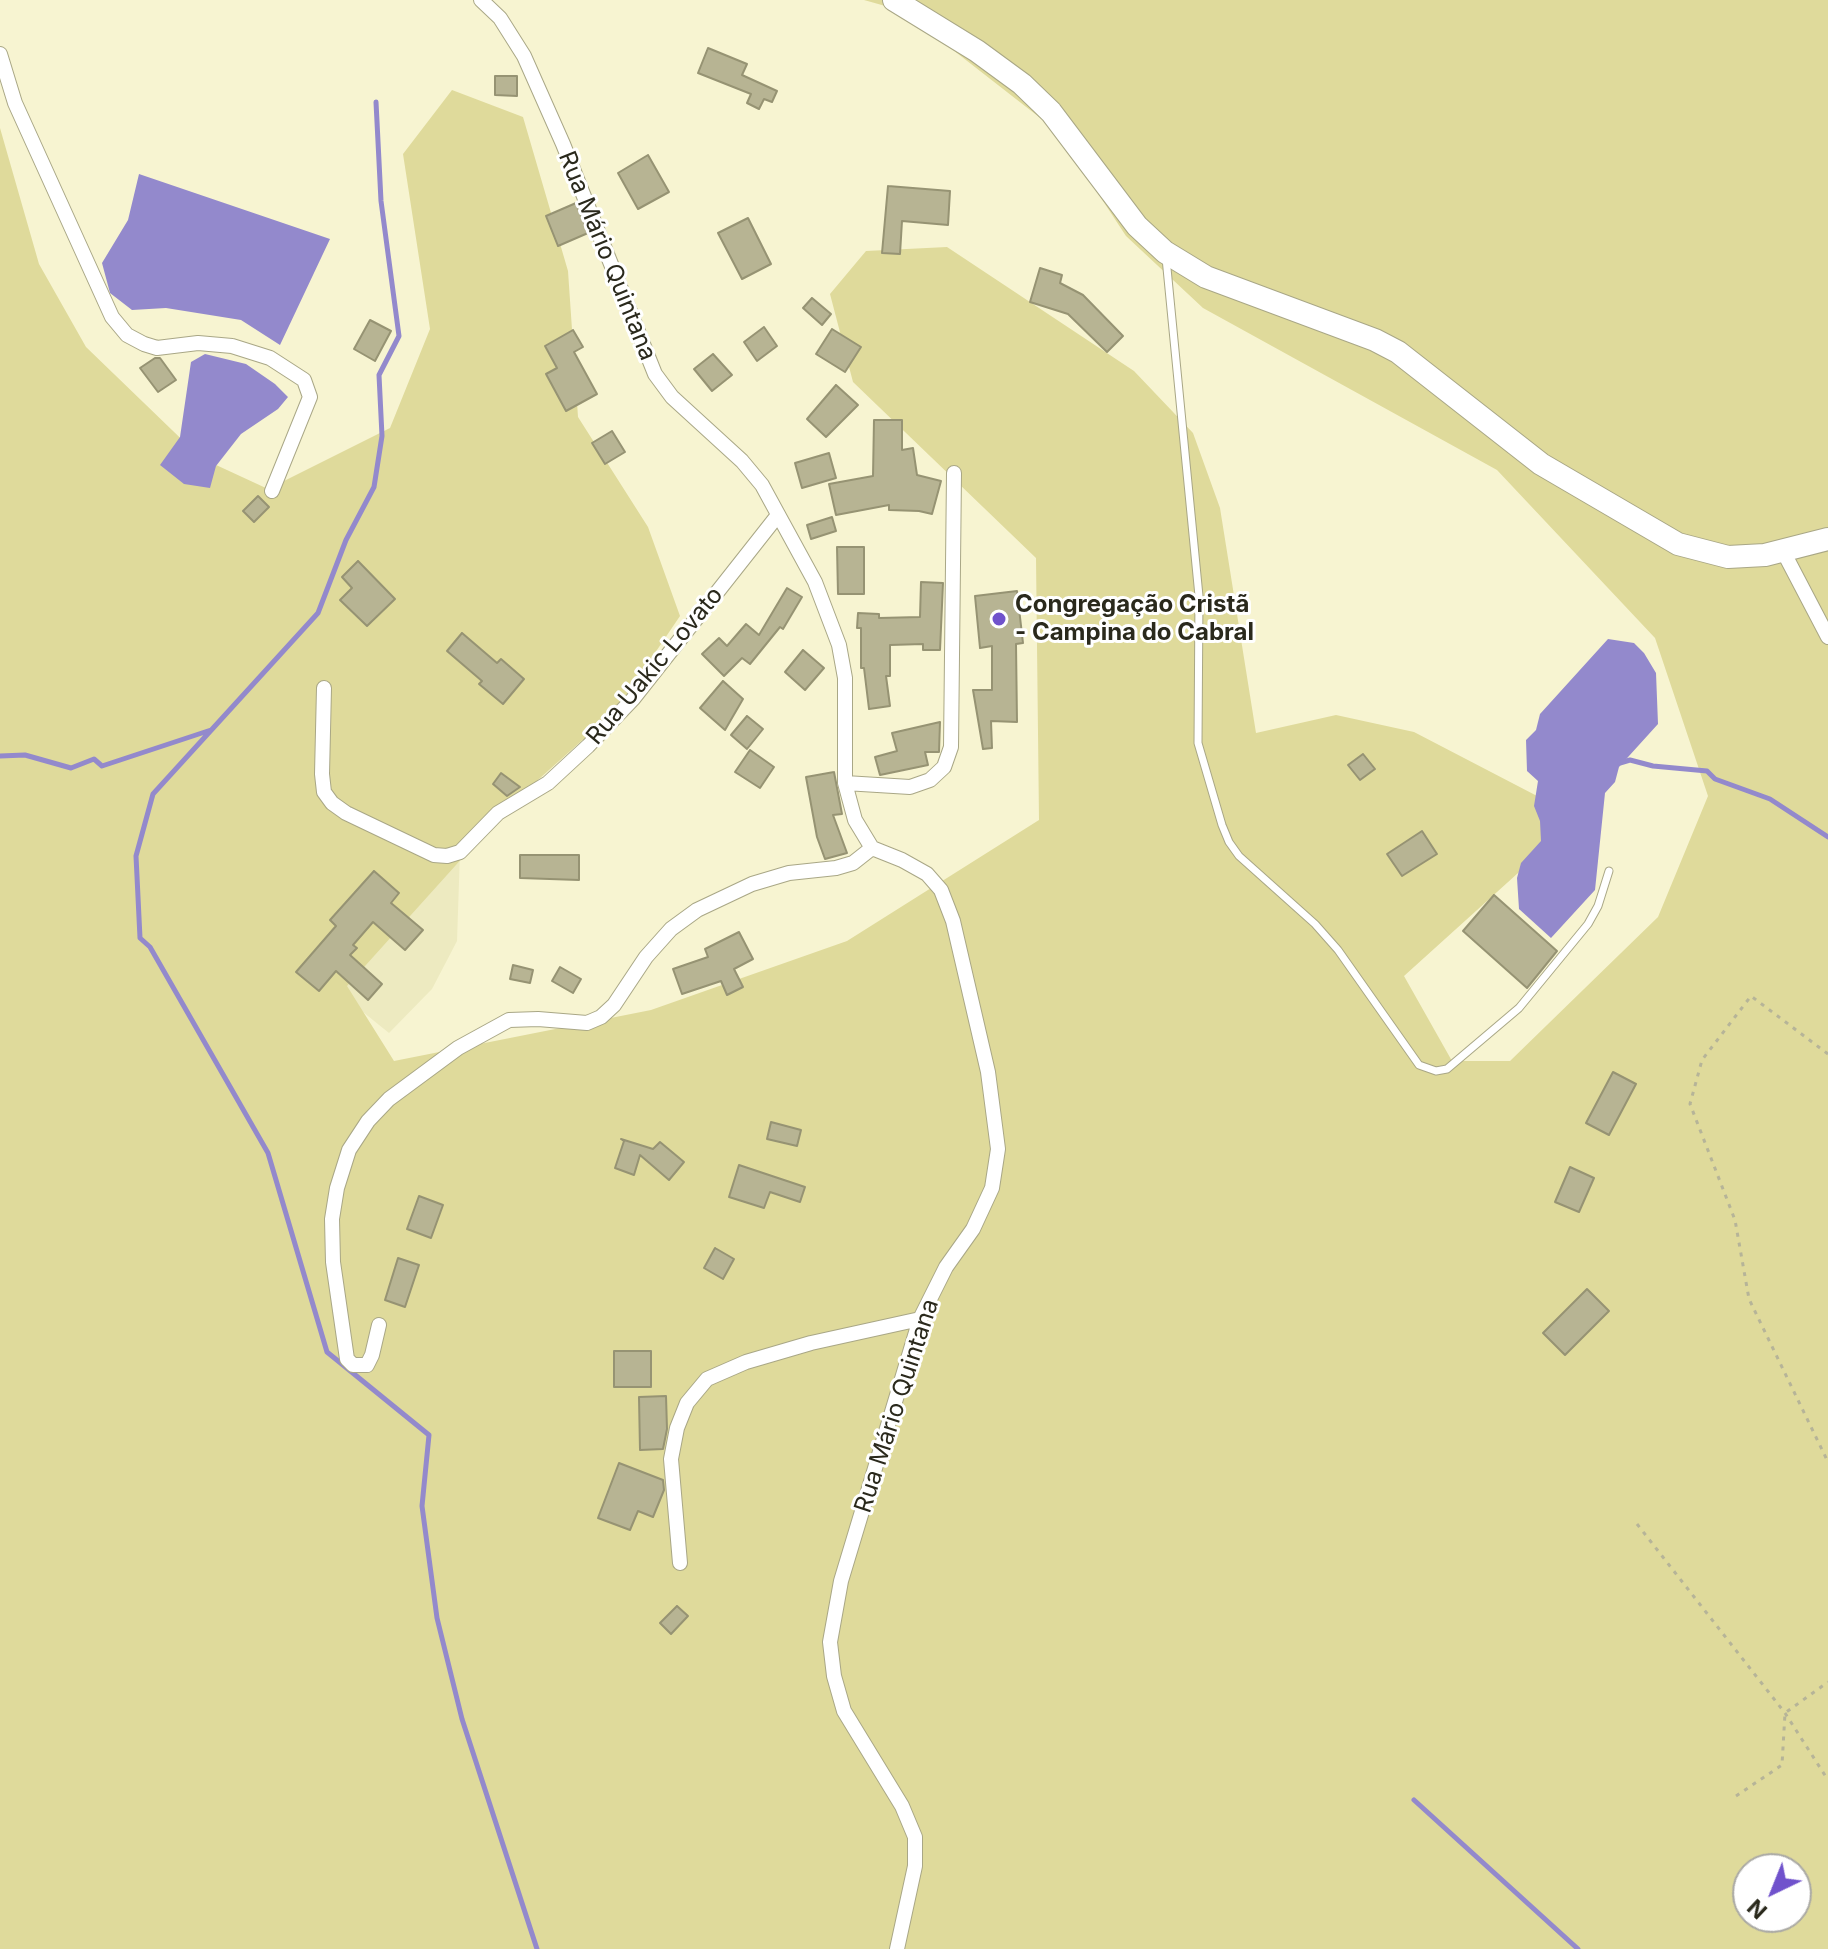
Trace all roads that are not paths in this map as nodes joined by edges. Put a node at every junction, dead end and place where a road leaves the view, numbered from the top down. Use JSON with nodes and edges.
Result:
{"nodes":[{"id":1,"x":481,"y":0,"type":"edge"},
{"id":2,"x":894,"y":0,"type":"edge"},
{"id":3,"x":0,"y":54,"type":"edge"},
{"id":4,"x":1165,"y":252,"type":"junction"},
{"id":5,"x":954,"y":473,"type":"dead end"},
{"id":6,"x":272,"y":491,"type":"dead end"},
{"id":7,"x":778,"y":515,"type":"junction"},
{"id":8,"x":1828,"y":539,"type":"edge"},
{"id":9,"x":1783,"y":551,"type":"junction"},
{"id":10,"x":1828,"y":637,"type":"edge"},
{"id":11,"x":324,"y":688,"type":"dead end"},
{"id":12,"x":845,"y":783,"type":"junction"},
{"id":13,"x":872,"y":848,"type":"junction"},
{"id":14,"x":1609,"y":871,"type":"dead end"},
{"id":15,"x":920,"y":1319,"type":"junction"},
{"id":16,"x":379,"y":1325,"type":"dead end"},
{"id":17,"x":680,"y":1563,"type":"dead end"},
{"id":18,"x":897,"y":1949,"type":"edge"}],
"edges":[{"from":1,"to":7,"type":"street","name":"Rua Mário Quintana"},
{"from":2,"to":4,"type":"street"},
{"from":3,"to":6,"type":"street"},
{"from":4,"to":9,"type":"street"},
{"from":4,"to":14,"type":"lane"},
{"from":5,"to":12,"type":"street"},
{"from":7,"to":11,"type":"street","name":"Rua Uakic Lovato"},
{"from":7,"to":12,"type":"street","name":"Rua Mário Quintana"},
{"from":8,"to":9,"type":"street"},
{"from":9,"to":10,"type":"street"},
{"from":12,"to":13,"type":"street","name":"Rua Mário Quintana"},
{"from":13,"to":15,"type":"street","name":"Rua Mário Quintana"},
{"from":13,"to":16,"type":"street"},
{"from":15,"to":17,"type":"street"},
{"from":15,"to":18,"type":"street","name":"Rua Mário Quintana"}]}
